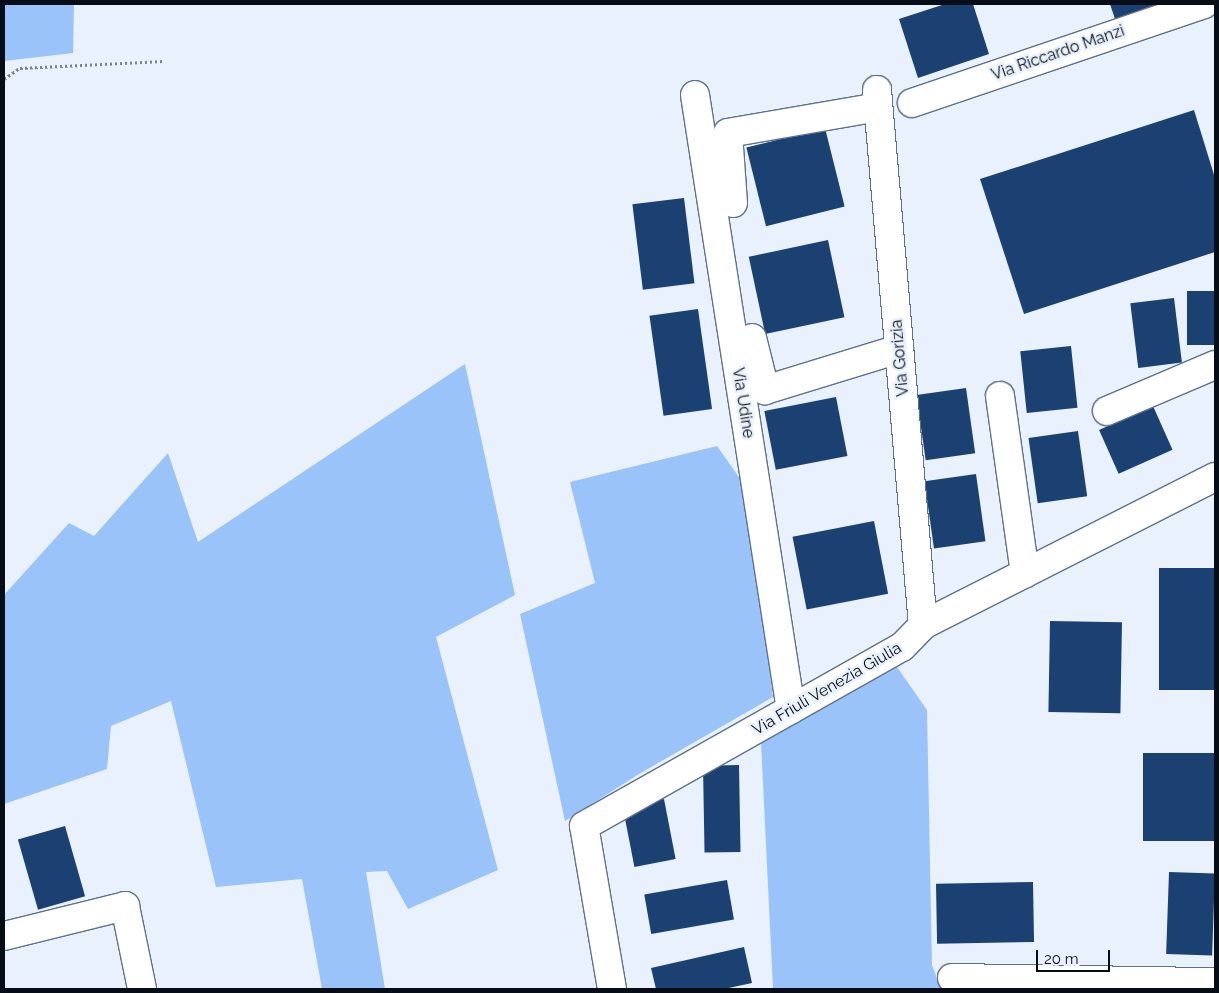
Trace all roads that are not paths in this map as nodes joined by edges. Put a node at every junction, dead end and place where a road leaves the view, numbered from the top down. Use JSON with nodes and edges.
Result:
{"nodes":[{"id":1,"x":1204,"y":4,"type":"edge"},
{"id":2,"x":695,"y":95,"type":"dead end"},
{"id":3,"x":912,"y":103,"type":"dead end"},
{"id":4,"x":733,"y":203,"type":"dead end"},
{"id":5,"x":752,"y":338,"type":"dead end"},
{"id":6,"x":899,"y":349,"type":"junction"},
{"id":7,"x":1215,"y":366,"type":"edge"},
{"id":8,"x":1000,"y":396,"type":"dead end"},
{"id":9,"x":1107,"y":411,"type":"dead end"},
{"id":10,"x":1215,"y":477,"type":"edge"},
{"id":11,"x":1025,"y":573,"type":"junction"},
{"id":12,"x":923,"y":625,"type":"junction"},
{"id":13,"x":791,"y":710,"type":"junction"},
{"id":14,"x":4,"y":936,"type":"edge"},
{"id":15,"x":952,"y":978,"type":"dead end"},
{"id":16,"x":1215,"y":982,"type":"edge"},
{"id":17,"x":142,"y":989,"type":"edge"},
{"id":18,"x":612,"y":989,"type":"edge"}],
"edges":[{"from":1,"to":3,"type":"street","name":"Via Riccardo Manzi"},
{"from":2,"to":13,"type":"street","name":"Via Udine"},
{"from":4,"to":6,"type":"street","name":"Via Gorizia"},
{"from":5,"to":6,"type":"street"},
{"from":6,"to":12,"type":"street","name":"Via Gorizia"},
{"from":7,"to":9,"type":"street"},
{"from":8,"to":11,"type":"street"},
{"from":10,"to":11,"type":"street","name":"Via Friuli Venezia Giulia"},
{"from":11,"to":12,"type":"street","name":"Via Friuli Venezia Giulia"},
{"from":12,"to":13,"type":"street","name":"Via Friuli Venezia Giulia"},
{"from":13,"to":18,"type":"street","name":"Via Friuli Venezia Giulia"},
{"from":14,"to":17,"type":"street"},
{"from":15,"to":16,"type":"street"}]}
